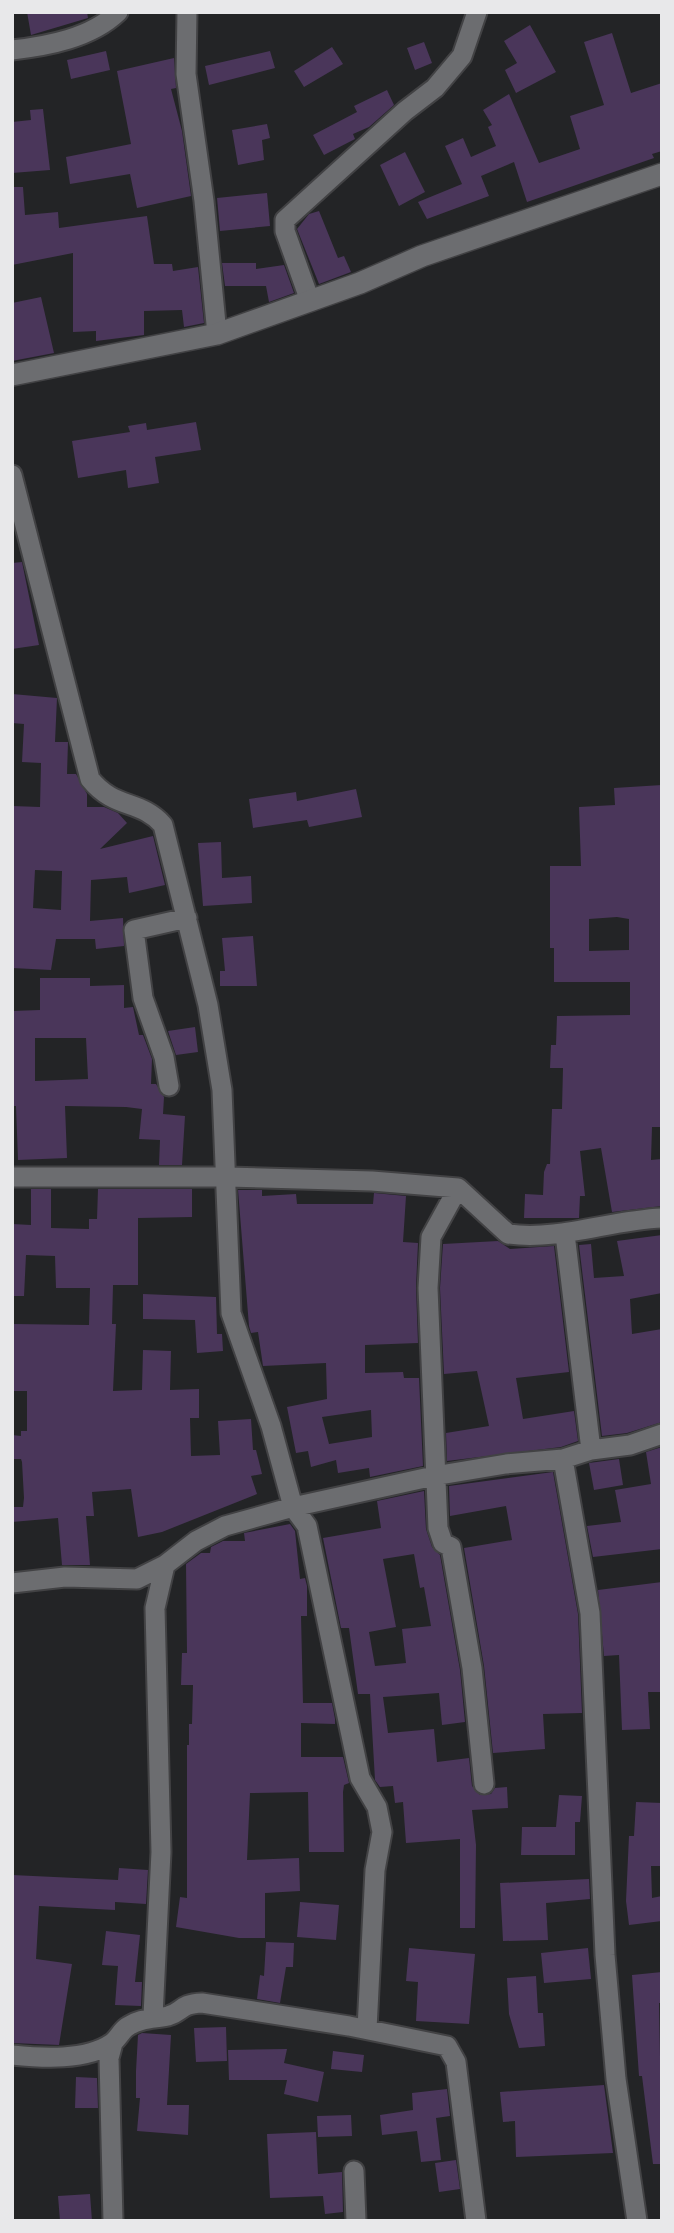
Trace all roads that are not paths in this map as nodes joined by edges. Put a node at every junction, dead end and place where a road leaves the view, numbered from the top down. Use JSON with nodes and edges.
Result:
{"nodes":[{"id":1,"x":118,"y":12,"type":"edge"},
{"id":2,"x":187,"y":12,"type":"edge"},
{"id":3,"x":477,"y":12,"type":"edge"},
{"id":4,"x":12,"y":50,"type":"edge"},
{"id":5,"x":662,"y":174,"type":"edge"},
{"id":6,"x":310,"y":302,"type":"junction"},
{"id":7,"x":218,"y":334,"type":"junction"},
{"id":8,"x":12,"y":375,"type":"edge"},
{"id":9,"x":12,"y":475,"type":"edge"},
{"id":10,"x":187,"y":918,"type":"junction"},
{"id":11,"x":169,"y":1086,"type":"dead end"},
{"id":12,"x":12,"y":1177,"type":"edge"},
{"id":13,"x":227,"y":1177,"type":"junction"},
{"id":14,"x":458,"y":1188,"type":"junction"},
{"id":15,"x":662,"y":1218,"type":"edge"},
{"id":16,"x":565,"y":1234,"type":"junction"},
{"id":17,"x":662,"y":1434,"type":"edge"},
{"id":18,"x":591,"y":1450,"type":"junction"},
{"id":19,"x":564,"y":1459,"type":"junction"},
{"id":20,"x":435,"y":1476,"type":"junction"},
{"id":21,"x":293,"y":1507,"type":"junction"},
{"id":22,"x":166,"y":1565,"type":"junction"},
{"id":23,"x":12,"y":1583,"type":"edge"},
{"id":24,"x":484,"y":1784,"type":"dead end"},
{"id":25,"x":153,"y":2016,"type":"junction"},
{"id":26,"x":367,"y":2029,"type":"junction"},
{"id":27,"x":113,"y":2043,"type":"junction"},
{"id":28,"x":12,"y":2055,"type":"edge"},
{"id":29,"x":354,"y":2171,"type":"dead end"},
{"id":30,"x":113,"y":2221,"type":"edge"},
{"id":31,"x":356,"y":2221,"type":"edge"},
{"id":32,"x":476,"y":2221,"type":"edge"},
{"id":33,"x":637,"y":2221,"type":"edge"}],
"edges":[{"from":1,"to":4,"type":"street"},
{"from":2,"to":7,"type":"street"},
{"from":3,"to":6,"type":"street"},
{"from":5,"to":6,"type":"street"},
{"from":6,"to":7,"type":"street"},
{"from":7,"to":8,"type":"street"},
{"from":9,"to":10,"type":"street"},
{"from":10,"to":11,"type":"street"},
{"from":10,"to":13,"type":"street"},
{"from":12,"to":13,"type":"street"},
{"from":13,"to":14,"type":"street"},
{"from":13,"to":21,"type":"street"},
{"from":14,"to":16,"type":"street"},
{"from":14,"to":20,"type":"street"},
{"from":15,"to":16,"type":"street"},
{"from":16,"to":18,"type":"street"},
{"from":17,"to":18,"type":"street"},
{"from":18,"to":19,"type":"street"},
{"from":19,"to":20,"type":"street"},
{"from":19,"to":33,"type":"street"},
{"from":20,"to":21,"type":"street"},
{"from":20,"to":24,"type":"street"},
{"from":21,"to":22,"type":"street"},
{"from":21,"to":26,"type":"street"},
{"from":22,"to":23,"type":"street"},
{"from":22,"to":25,"type":"street"},
{"from":25,"to":26,"type":"street"},
{"from":25,"to":27,"type":"street"},
{"from":26,"to":32,"type":"street"},
{"from":27,"to":28,"type":"street"},
{"from":27,"to":30,"type":"street"},
{"from":29,"to":31,"type":"street"}]}
